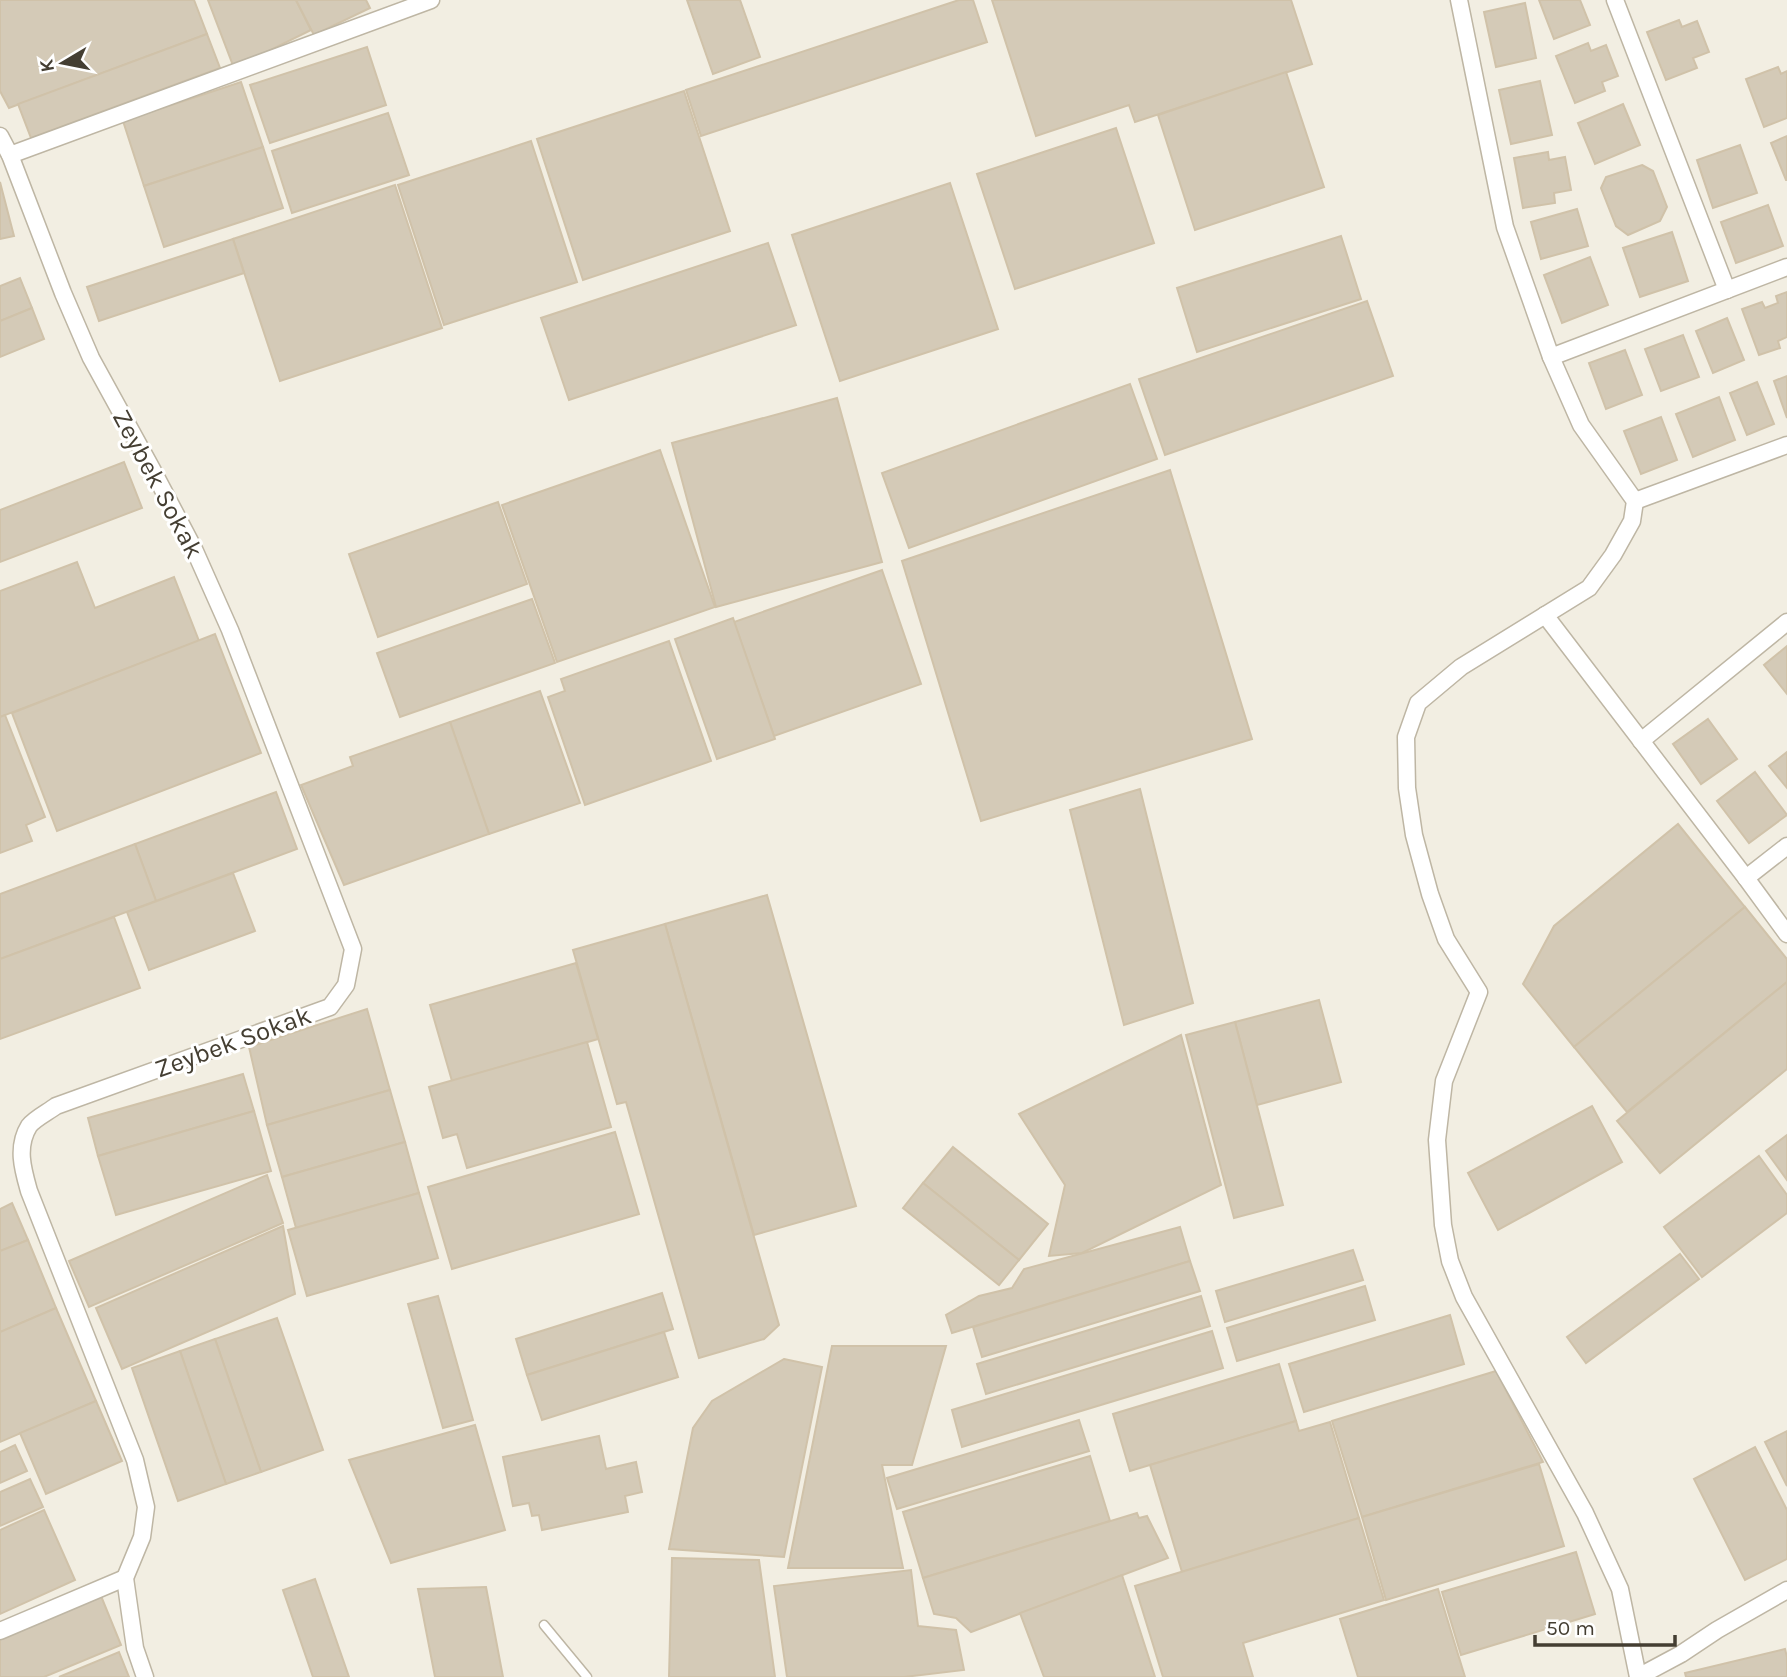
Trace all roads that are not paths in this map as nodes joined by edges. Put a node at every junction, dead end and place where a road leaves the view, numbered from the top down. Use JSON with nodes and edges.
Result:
{"nodes":[{"id":1,"x":431,"y":0,"type":"edge"},
{"id":2,"x":1459,"y":0,"type":"edge"},
{"id":3,"x":1615,"y":0,"type":"edge"},
{"id":4,"x":0,"y":136,"type":"edge"},
{"id":5,"x":10,"y":155,"type":"junction"},
{"id":6,"x":1787,"y":267,"type":"edge"},
{"id":7,"x":1727,"y":290,"type":"junction"},
{"id":8,"x":1551,"y":357,"type":"junction"},
{"id":9,"x":1787,"y":445,"type":"edge"},
{"id":10,"x":1635,"y":501,"type":"junction"},
{"id":11,"x":1545,"y":615,"type":"junction"},
{"id":12,"x":1787,"y":622,"type":"edge"},
{"id":13,"x":1641,"y":741,"type":"junction"},
{"id":14,"x":1787,"y":846,"type":"edge"},
{"id":15,"x":1746,"y":878,"type":"junction"},
{"id":16,"x":1787,"y":934,"type":"edge"},
{"id":17,"x":125,"y":1578,"type":"junction"},
{"id":18,"x":1787,"y":1590,"type":"edge"},
{"id":19,"x":544,"y":1625,"type":"dead end"},
{"id":20,"x":0,"y":1632,"type":"edge"},
{"id":21,"x":145,"y":1677,"type":"edge"},
{"id":22,"x":587,"y":1677,"type":"edge"},
{"id":23,"x":1638,"y":1677,"type":"edge"}],
"edges":[{"from":1,"to":5,"type":"street"},
{"from":2,"to":8,"type":"street"},
{"from":3,"to":7,"type":"street"},
{"from":4,"to":5,"type":"street","name":"Zeybek Sokak"},
{"from":5,"to":17,"type":"street","name":"Zeybek Sokak"},
{"from":6,"to":7,"type":"street"},
{"from":7,"to":8,"type":"street"},
{"from":8,"to":10,"type":"street"},
{"from":9,"to":10,"type":"street"},
{"from":10,"to":11,"type":"street"},
{"from":11,"to":13,"type":"street"},
{"from":11,"to":23,"type":"street"},
{"from":12,"to":13,"type":"street"},
{"from":13,"to":15,"type":"street"},
{"from":14,"to":15,"type":"street"},
{"from":15,"to":16,"type":"street"},
{"from":17,"to":20,"type":"street"},
{"from":17,"to":21,"type":"street"},
{"from":18,"to":23,"type":"street"},
{"from":19,"to":22,"type":"lane"}]}
